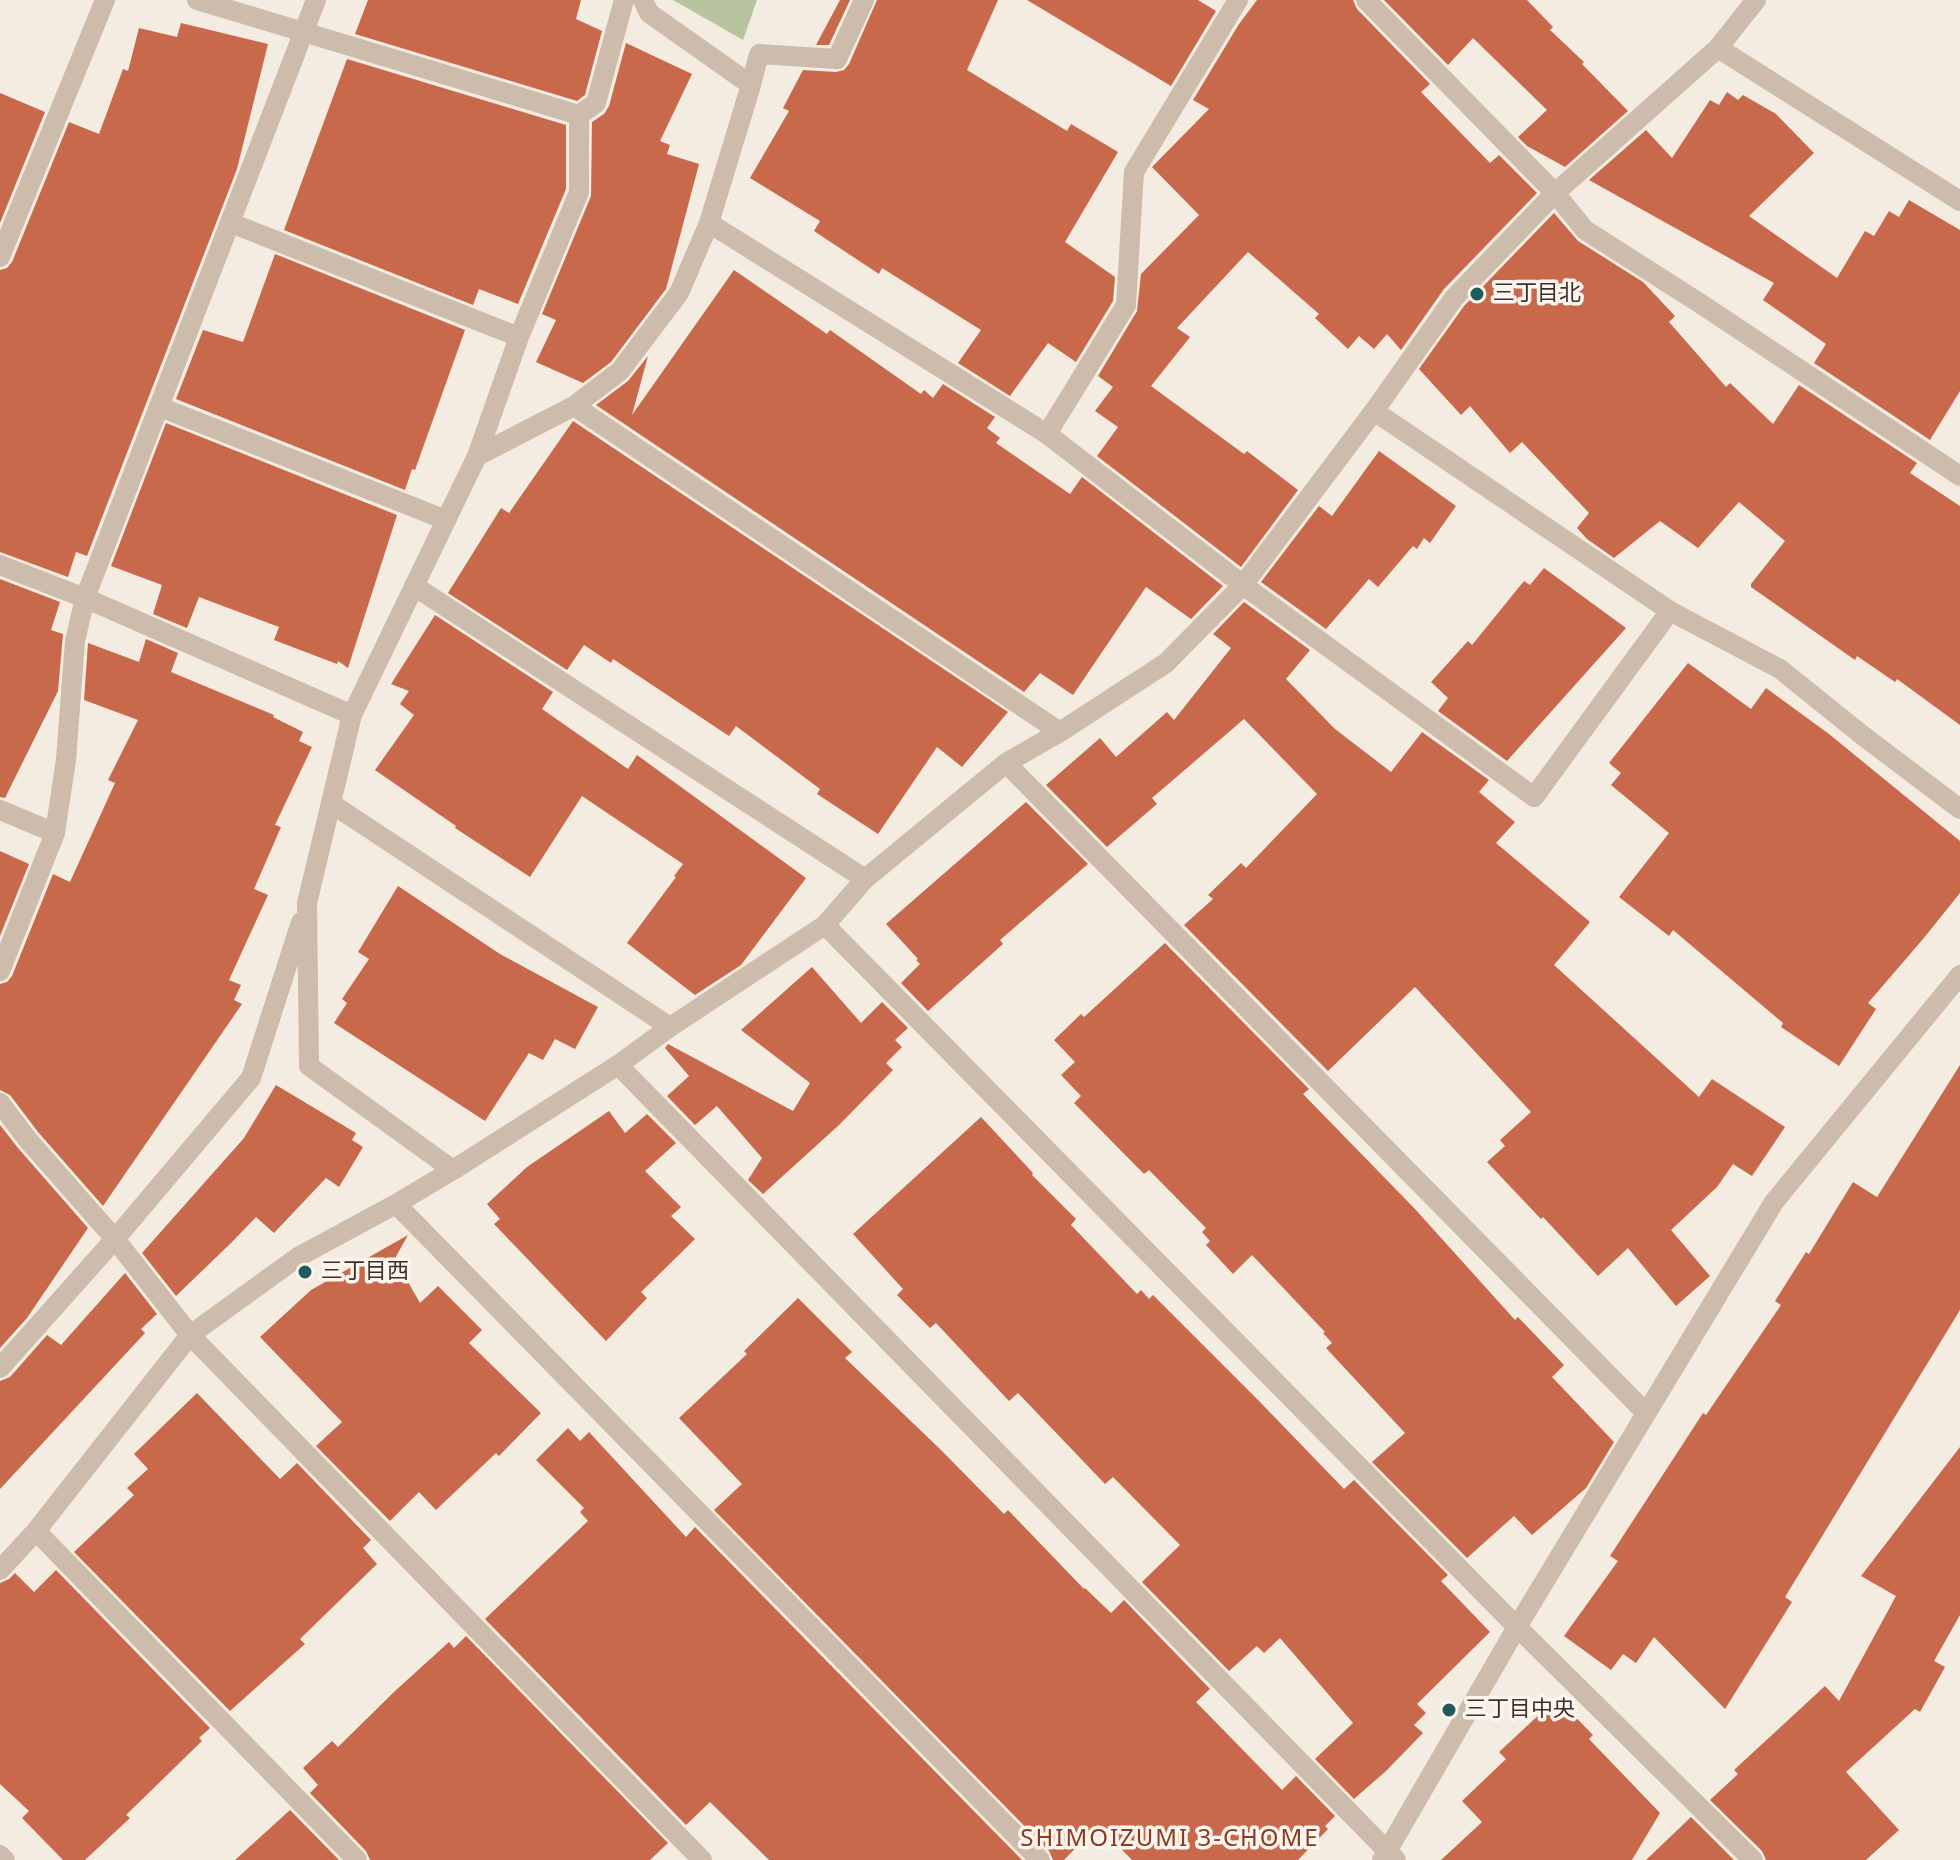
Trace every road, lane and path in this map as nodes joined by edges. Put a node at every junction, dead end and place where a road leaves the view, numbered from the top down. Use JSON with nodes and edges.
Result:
{"nodes":[{"id":1,"x":105,"y":0,"type":"edge"},
{"id":2,"x":197,"y":0,"type":"edge"},
{"id":3,"x":316,"y":0,"type":"edge"},
{"id":4,"x":624,"y":0,"type":"edge"},
{"id":5,"x":643,"y":0,"type":"edge"},
{"id":6,"x":864,"y":0,"type":"edge"},
{"id":7,"x":1238,"y":0,"type":"edge"},
{"id":8,"x":1366,"y":0,"type":"edge"},
{"id":9,"x":1756,"y":0,"type":"edge"},
{"id":10,"x":304,"y":32,"type":"junction"},
{"id":11,"x":1718,"y":48,"type":"junction"},
{"id":12,"x":751,"y":85,"type":"junction"},
{"id":13,"x":579,"y":115,"type":"junction"},
{"id":14,"x":1555,"y":193,"type":"junction"},
{"id":15,"x":1960,"y":201,"type":"edge"},
{"id":16,"x":231,"y":223,"type":"junction"},
{"id":17,"x":709,"y":223,"type":"junction"},
{"id":18,"x":0,"y":257,"type":"edge"},
{"id":19,"x":519,"y":337,"type":"junction"},
{"id":20,"x":574,"y":406,"type":"junction"},
{"id":21,"x":160,"y":407,"type":"junction"},
{"id":22,"x":1374,"y":411,"type":"junction"},
{"id":23,"x":1047,"y":434,"type":"junction"},
{"id":24,"x":477,"y":456,"type":"junction"},
{"id":25,"x":1960,"y":476,"type":"edge"},
{"id":26,"x":446,"y":520,"type":"junction"},
{"id":27,"x":0,"y":565,"type":"edge"},
{"id":28,"x":1243,"y":585,"type":"junction"},
{"id":29,"x":414,"y":586,"type":"junction"},
{"id":30,"x":85,"y":598,"type":"junction"},
{"id":31,"x":1670,"y":611,"type":"junction"},
{"id":32,"x":352,"y":715,"type":"junction"},
{"id":33,"x":1060,"y":732,"type":"junction"},
{"id":34,"x":1006,"y":763,"type":"junction"},
{"id":35,"x":332,"y":804,"type":"junction"},
{"id":36,"x":1960,"y":809,"type":"edge"},
{"id":37,"x":0,"y":810,"type":"edge"},
{"id":38,"x":55,"y":833,"type":"junction"},
{"id":39,"x":865,"y":879,"type":"junction"},
{"id":40,"x":307,"y":903,"type":"junction"},
{"id":41,"x":825,"y":925,"type":"junction"},
{"id":42,"x":0,"y":971,"type":"edge"},
{"id":43,"x":1960,"y":975,"type":"edge"},
{"id":44,"x":670,"y":1027,"type":"junction"},
{"id":45,"x":618,"y":1065,"type":"junction"},
{"id":46,"x":0,"y":1103,"type":"edge"},
{"id":47,"x":453,"y":1170,"type":"junction"},
{"id":48,"x":396,"y":1204,"type":"junction"},
{"id":49,"x":115,"y":1239,"type":"junction"},
{"id":50,"x":190,"y":1335,"type":"junction"},
{"id":51,"x":0,"y":1368,"type":"edge"},
{"id":52,"x":1646,"y":1413,"type":"junction"},
{"id":53,"x":36,"y":1531,"type":"junction"},
{"id":54,"x":0,"y":1570,"type":"edge"},
{"id":55,"x":1517,"y":1627,"type":"junction"},
{"id":56,"x":0,"y":1855,"type":"edge"},
{"id":57,"x":1389,"y":1857,"type":"edge"},
{"id":58,"x":5,"y":1860,"type":"edge"},
{"id":59,"x":357,"y":1860,"type":"edge"},
{"id":60,"x":702,"y":1860,"type":"edge"},
{"id":61,"x":1040,"y":1860,"type":"edge"},
{"id":62,"x":1753,"y":1860,"type":"edge"}],
"edges":[{"from":1,"to":18,"type":"street"},
{"from":2,"to":10,"type":"street"},
{"from":3,"to":10,"type":"street"},
{"from":4,"to":13,"type":"street"},
{"from":5,"to":12,"type":"street"},
{"from":6,"to":12,"type":"street"},
{"from":7,"to":23,"type":"street"},
{"from":8,"to":14,"type":"street"},
{"from":9,"to":11,"type":"street"},
{"from":10,"to":13,"type":"street"},
{"from":10,"to":16,"type":"street"},
{"from":11,"to":14,"type":"street"},
{"from":11,"to":15,"type":"street"},
{"from":12,"to":17,"type":"street"},
{"from":13,"to":19,"type":"street"},
{"from":14,"to":22,"type":"street"},
{"from":14,"to":25,"type":"street"},
{"from":16,"to":19,"type":"street"},
{"from":16,"to":21,"type":"street"},
{"from":17,"to":20,"type":"street"},
{"from":17,"to":23,"type":"street"},
{"from":19,"to":24,"type":"street"},
{"from":20,"to":24,"type":"street"},
{"from":20,"to":33,"type":"street"},
{"from":21,"to":26,"type":"street"},
{"from":21,"to":30,"type":"street"},
{"from":22,"to":28,"type":"street"},
{"from":22,"to":31,"type":"street"},
{"from":23,"to":28,"type":"street"},
{"from":24,"to":26,"type":"street"},
{"from":26,"to":29,"type":"street"},
{"from":27,"to":30,"type":"street"},
{"from":28,"to":31,"type":"street"},
{"from":28,"to":33,"type":"street"},
{"from":29,"to":32,"type":"street"},
{"from":29,"to":39,"type":"street"},
{"from":30,"to":32,"type":"street"},
{"from":30,"to":38,"type":"street"},
{"from":31,"to":36,"type":"street"},
{"from":32,"to":35,"type":"street"},
{"from":33,"to":34,"type":"street"},
{"from":34,"to":39,"type":"street"},
{"from":34,"to":52,"type":"street"},
{"from":35,"to":40,"type":"street"},
{"from":35,"to":44,"type":"street"},
{"from":37,"to":38,"type":"street"},
{"from":38,"to":42,"type":"street"},
{"from":39,"to":41,"type":"street"},
{"from":40,"to":47,"type":"street"},
{"from":40,"to":49,"type":"street"},
{"from":41,"to":44,"type":"street"},
{"from":41,"to":55,"type":"street"},
{"from":43,"to":52,"type":"street"},
{"from":44,"to":45,"type":"street"},
{"from":45,"to":47,"type":"street"},
{"from":45,"to":57,"type":"street"},
{"from":46,"to":49,"type":"street"},
{"from":47,"to":48,"type":"street"},
{"from":48,"to":50,"type":"street"},
{"from":48,"to":61,"type":"street"},
{"from":49,"to":50,"type":"street"},
{"from":49,"to":51,"type":"street"},
{"from":50,"to":53,"type":"street"},
{"from":50,"to":60,"type":"street"},
{"from":52,"to":55,"type":"street"},
{"from":53,"to":54,"type":"street"},
{"from":53,"to":59,"type":"street"},
{"from":55,"to":57,"type":"street"},
{"from":55,"to":62,"type":"street"},
{"from":56,"to":58,"type":"street"}]}
